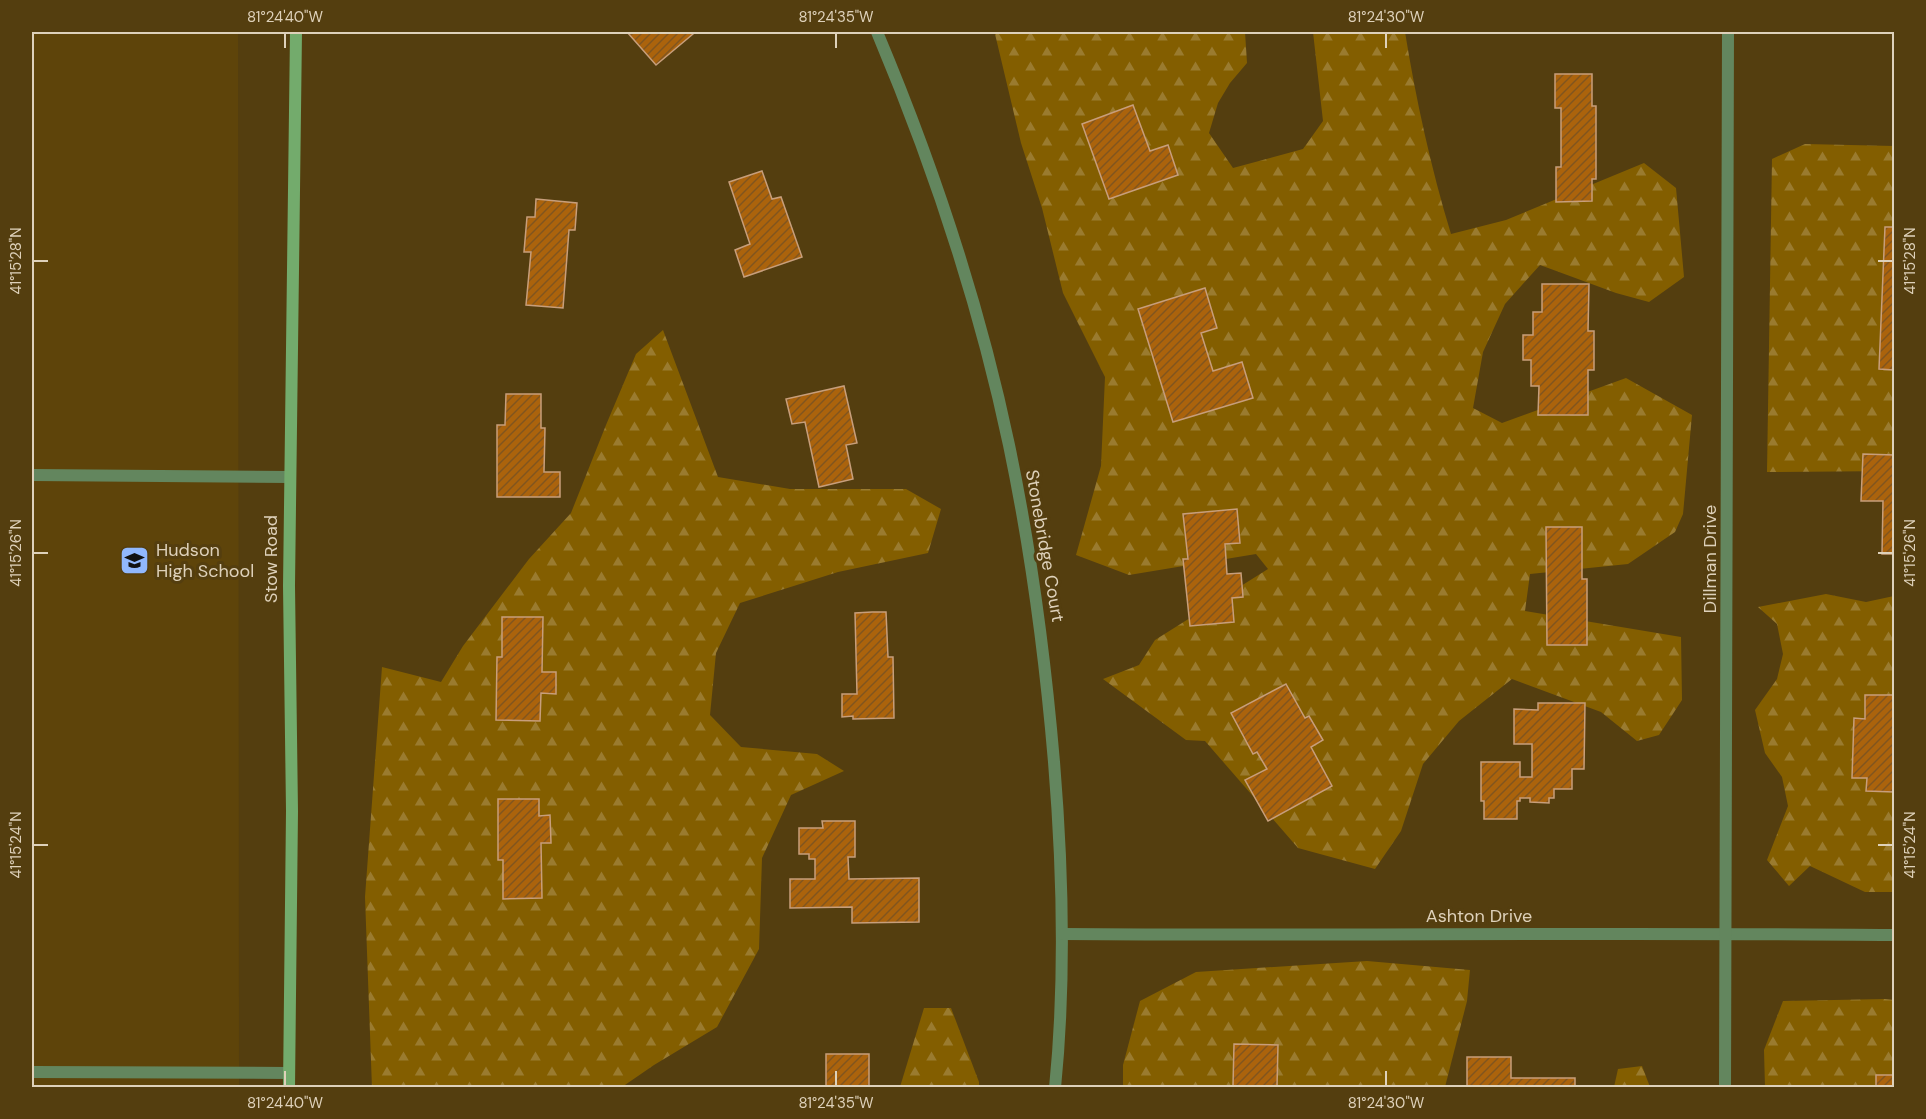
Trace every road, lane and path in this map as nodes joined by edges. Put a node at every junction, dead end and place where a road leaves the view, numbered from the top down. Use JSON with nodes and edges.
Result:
{"nodes":[{"id":1,"x":296,"y":32,"type":"edge"},
{"id":2,"x":877,"y":32,"type":"edge"},
{"id":3,"x":1728,"y":32,"type":"edge"},
{"id":4,"x":32,"y":475,"type":"edge"},
{"id":5,"x":290,"y":477,"type":"junction"},
{"id":6,"x":1727,"y":933,"type":"junction"},
{"id":7,"x":1063,"y":934,"type":"junction"},
{"id":8,"x":1894,"y":935,"type":"edge"},
{"id":9,"x":32,"y":1072,"type":"edge"},
{"id":10,"x":289,"y":1073,"type":"junction"},
{"id":11,"x":289,"y":1088,"type":"edge"},
{"id":12,"x":1055,"y":1088,"type":"edge"},
{"id":13,"x":1725,"y":1088,"type":"edge"}],
"edges":[{"from":1,"to":5,"type":"street","name":"Stow Road"},
{"from":2,"to":7,"type":"street","name":"Stonebridge Court"},
{"from":3,"to":6,"type":"street","name":"Dillman Drive"},
{"from":4,"to":5,"type":"street"},
{"from":5,"to":10,"type":"street","name":"Stow Road"},
{"from":6,"to":7,"type":"street","name":"Ashton Drive"},
{"from":6,"to":8,"type":"street","name":"Ashton Drive"},
{"from":6,"to":13,"type":"street","name":"Dillman Drive"},
{"from":7,"to":12,"type":"street","name":"Stonebridge Court"},
{"from":9,"to":10,"type":"street"},
{"from":10,"to":11,"type":"street","name":"Stow Road"}]}
